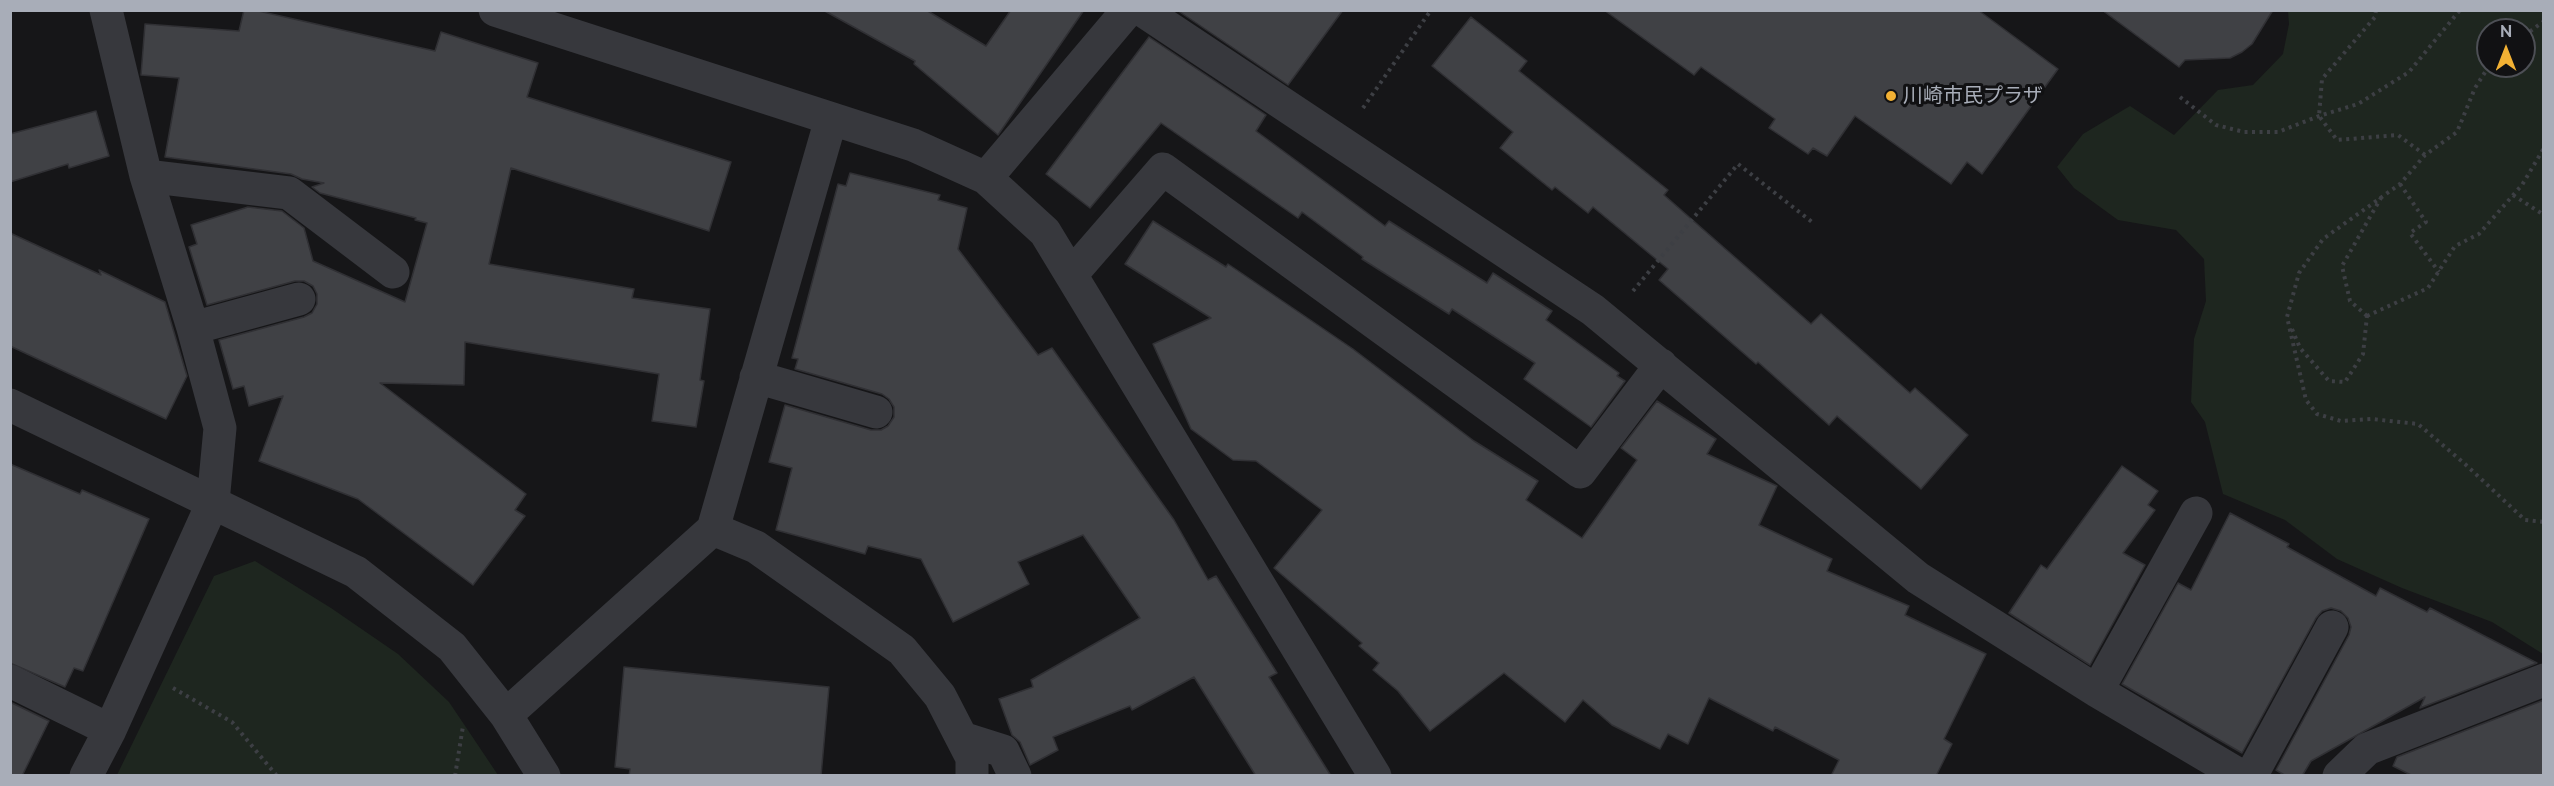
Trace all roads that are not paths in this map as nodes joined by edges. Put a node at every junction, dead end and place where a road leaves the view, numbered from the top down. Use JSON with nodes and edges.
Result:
{"nodes":[{"id":1,"x":106,"y":10,"type":"edge"},
{"id":2,"x":495,"y":10,"type":"edge"},
{"id":3,"x":1128,"y":10,"type":"edge"},
{"id":4,"x":1142,"y":10,"type":"edge"},
{"id":5,"x":831,"y":119,"type":"junction"},
{"id":6,"x":146,"y":176,"type":"junction"},
{"id":7,"x":986,"y":178,"type":"junction"},
{"id":8,"x":393,"y":272,"type":"dead end"},
{"id":9,"x":1071,"y":275,"type":"junction"},
{"id":10,"x":299,"y":299,"type":"dead end"},
{"id":11,"x":193,"y":328,"type":"junction"},
{"id":12,"x":1661,"y":365,"type":"junction"},
{"id":13,"x":756,"y":377,"type":"junction"},
{"id":14,"x":10,"y":405,"type":"edge"},
{"id":15,"x":876,"y":412,"type":"dead end"},
{"id":16,"x":213,"y":502,"type":"junction"},
{"id":17,"x":2196,"y":513,"type":"dead end"},
{"id":18,"x":713,"y":529,"type":"junction"},
{"id":19,"x":2332,"y":627,"type":"dead end"},
{"id":20,"x":2544,"y":680,"type":"edge"},
{"id":21,"x":10,"y":681,"type":"edge"},
{"id":22,"x":2097,"y":691,"type":"junction"},
{"id":23,"x":506,"y":715,"type":"junction"},
{"id":24,"x":110,"y":730,"type":"junction"},
{"id":25,"x":962,"y":738,"type":"junction"},
{"id":26,"x":86,"y":776,"type":"edge"},
{"id":27,"x":544,"y":776,"type":"edge"},
{"id":28,"x":972,"y":776,"type":"edge"},
{"id":29,"x":1015,"y":776,"type":"edge"},
{"id":30,"x":1375,"y":776,"type":"edge"},
{"id":31,"x":2241,"y":776,"type":"edge"},
{"id":32,"x":2251,"y":776,"type":"edge"},
{"id":33,"x":2339,"y":776,"type":"edge"}],
"edges":[{"from":1,"to":6,"type":"street"},
{"from":2,"to":5,"type":"street"},
{"from":3,"to":7,"type":"street"},
{"from":4,"to":12,"type":"street"},
{"from":5,"to":7,"type":"street"},
{"from":5,"to":13,"type":"street"},
{"from":6,"to":8,"type":"street"},
{"from":6,"to":11,"type":"street"},
{"from":7,"to":9,"type":"street"},
{"from":9,"to":12,"type":"street"},
{"from":9,"to":30,"type":"street"},
{"from":10,"to":11,"type":"street"},
{"from":11,"to":16,"type":"street"},
{"from":12,"to":22,"type":"street"},
{"from":13,"to":15,"type":"street"},
{"from":13,"to":18,"type":"street"},
{"from":14,"to":16,"type":"street"},
{"from":16,"to":23,"type":"street"},
{"from":16,"to":24,"type":"street"},
{"from":17,"to":22,"type":"street"},
{"from":18,"to":23,"type":"street"},
{"from":18,"to":25,"type":"street"},
{"from":19,"to":32,"type":"street"},
{"from":20,"to":33,"type":"street"},
{"from":21,"to":24,"type":"street"},
{"from":22,"to":31,"type":"street"},
{"from":23,"to":27,"type":"street"},
{"from":24,"to":26,"type":"street"},
{"from":25,"to":28,"type":"street"},
{"from":25,"to":29,"type":"street"}]}
